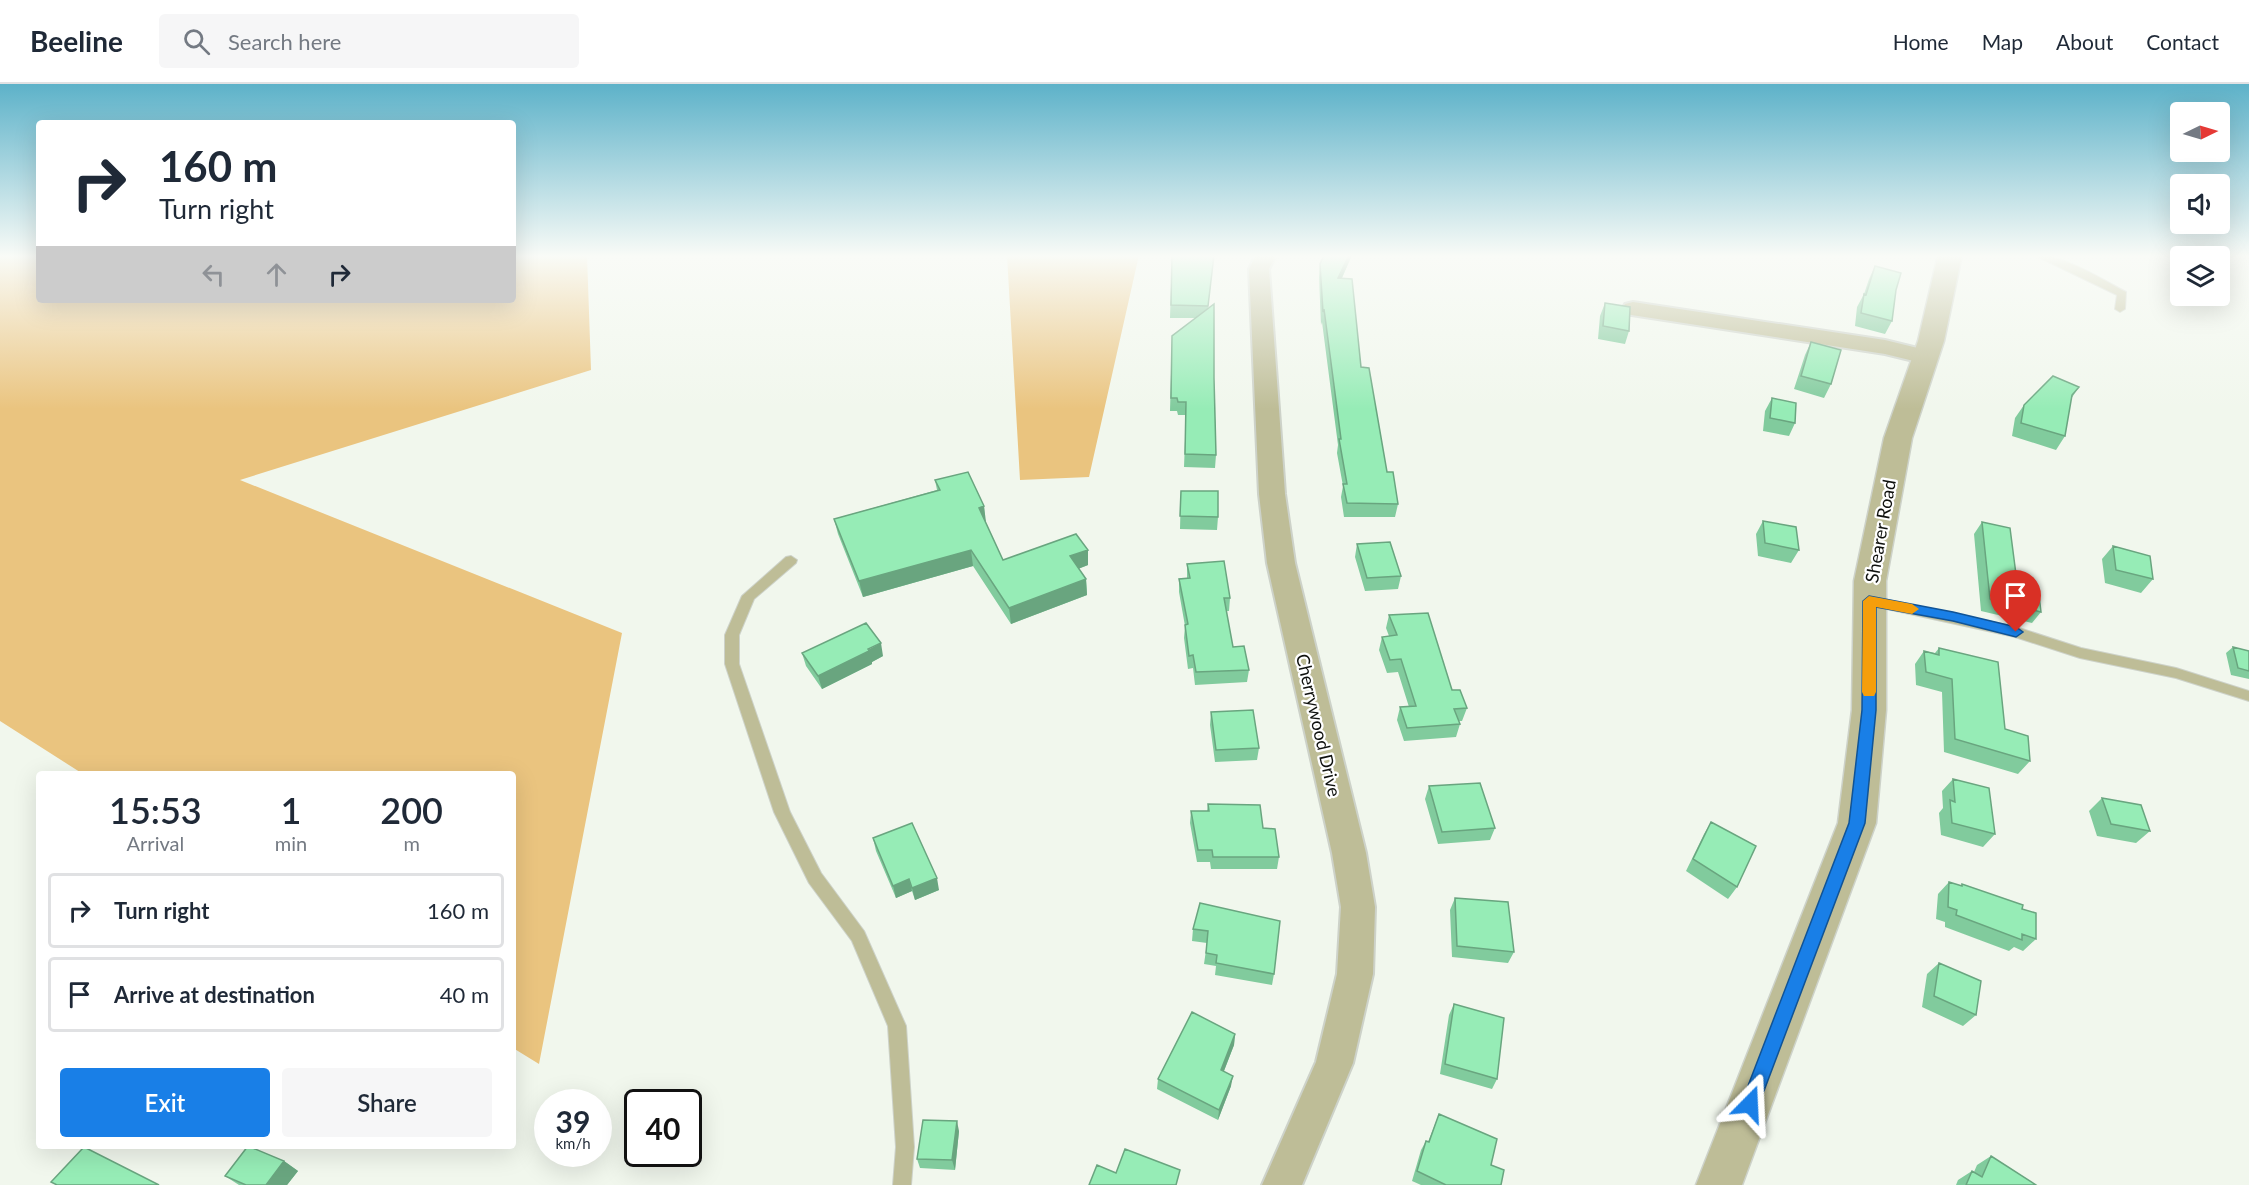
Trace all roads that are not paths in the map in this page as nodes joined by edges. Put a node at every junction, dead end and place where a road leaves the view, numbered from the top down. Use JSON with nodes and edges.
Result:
{"nodes":[{"id":1,"x":1261,"y":306,"type":"edge"},
{"id":2,"x":1938,"y":306,"type":"edge"},
{"id":3,"x":1633,"y":309,"type":"dead end"},
{"id":4,"x":1926,"y":357,"type":"junction"},
{"id":5,"x":791,"y":560,"type":"dead end"},
{"id":6,"x":1869,"y":601,"type":"junction"},
{"id":7,"x":2249,"y":696,"type":"edge"},
{"id":8,"x":902,"y":1185,"type":"edge"},
{"id":9,"x":1282,"y":1185,"type":"edge"},
{"id":10,"x":1719,"y":1185,"type":"edge"}],
"edges":[{"from":1,"to":9,"type":"street","name":"Cherrywood Drive"},
{"from":2,"to":4,"type":"street","name":"Shearer Road"},
{"from":3,"to":4,"type":"street"},
{"from":4,"to":6,"type":"street","name":"Shearer Road"},
{"from":5,"to":8,"type":"lane"},
{"from":6,"to":7,"type":"lane"},
{"from":6,"to":10,"type":"street","name":"Shearer Road"}]}
